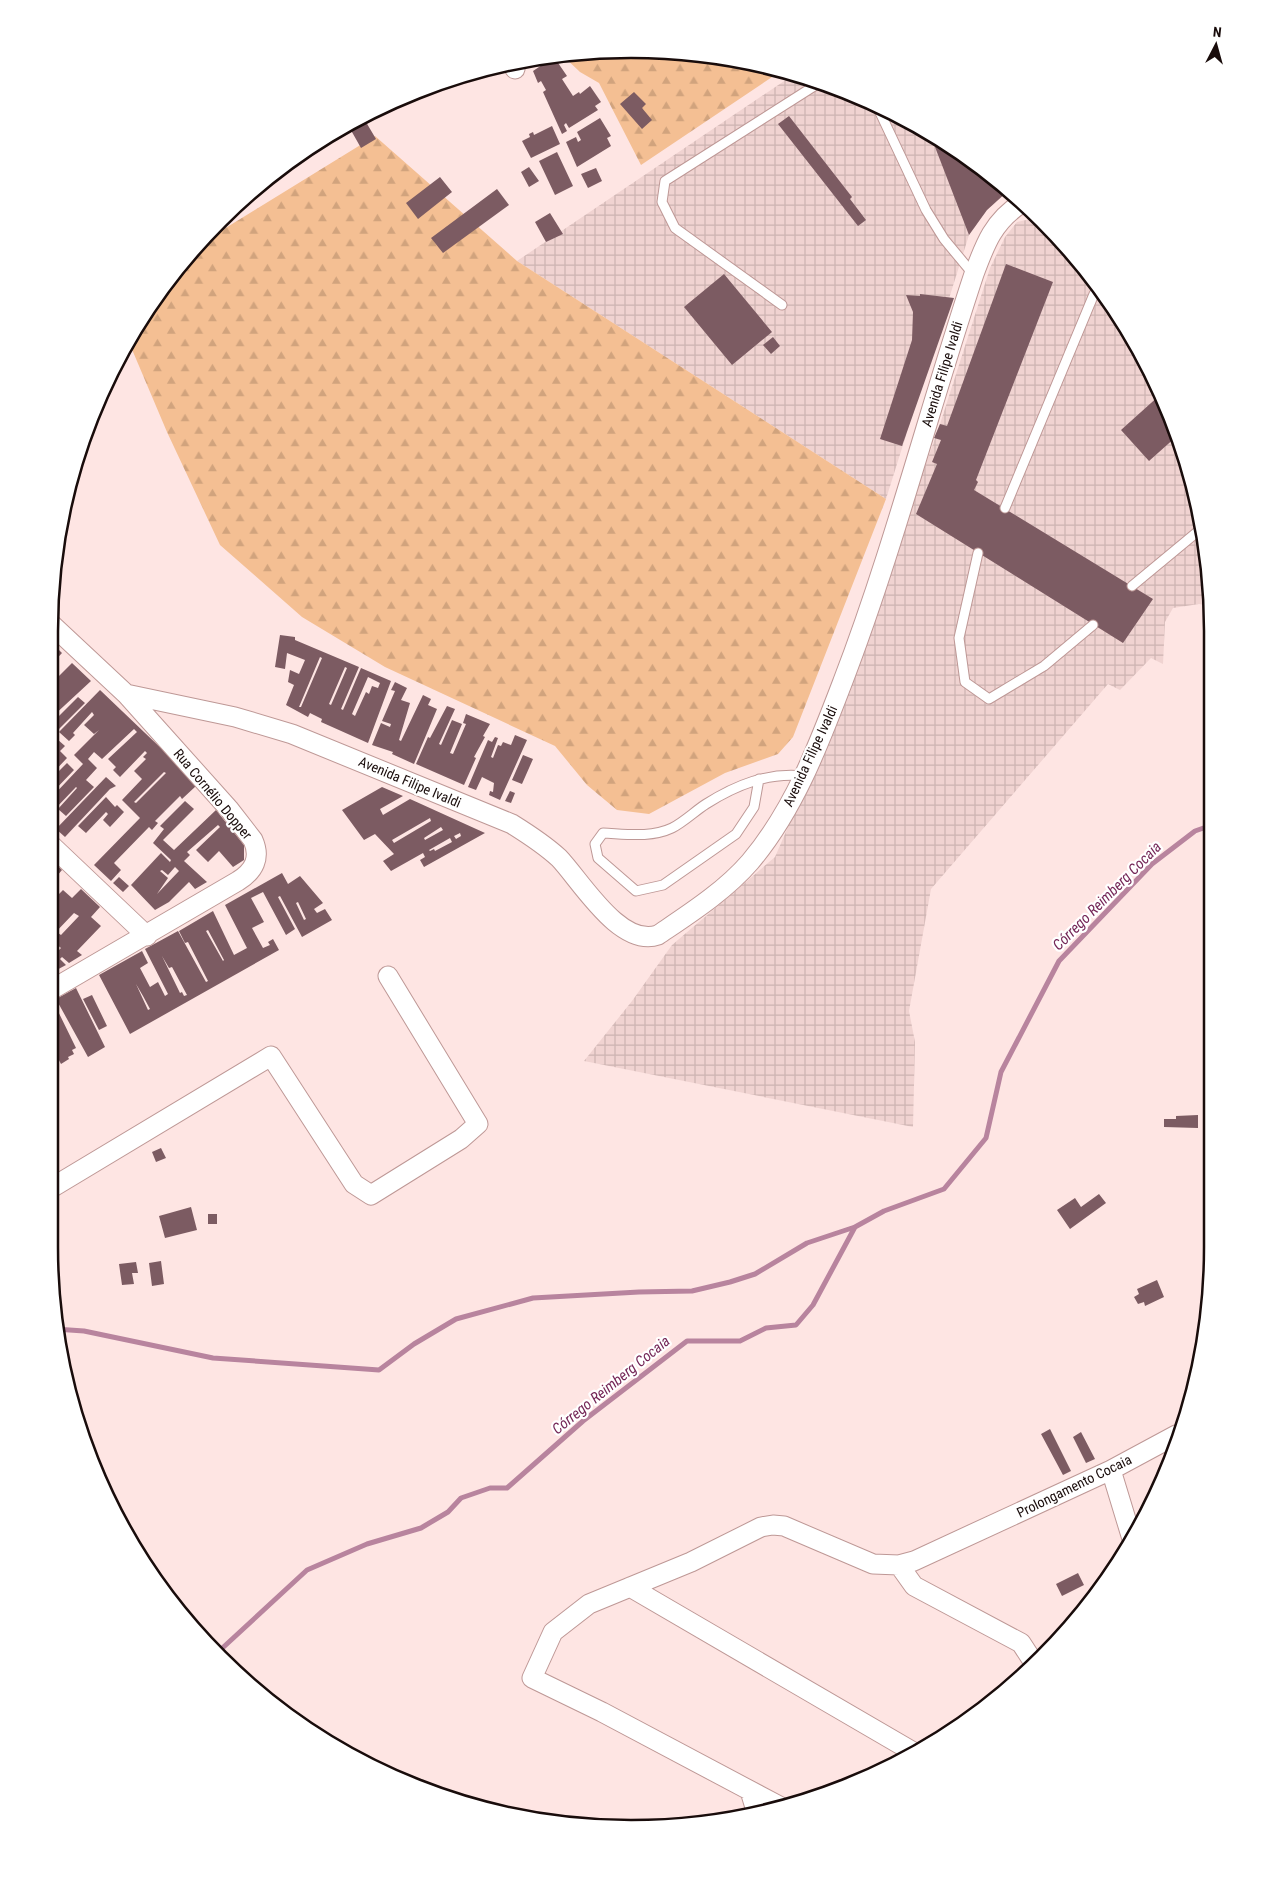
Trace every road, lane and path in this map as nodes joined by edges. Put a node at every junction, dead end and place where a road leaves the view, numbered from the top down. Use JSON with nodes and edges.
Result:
{"nodes":[{"id":1,"x":812,"y":87,"type":"edge"},
{"id":2,"x":882,"y":116,"type":"edge"},
{"id":3,"x":1016,"y":207,"type":"edge"},
{"id":4,"x":974,"y":274,"type":"junction"},
{"id":5,"x":1094,"y":294,"type":"dead end"},
{"id":6,"x":782,"y":305,"type":"dead end"},
{"id":7,"x":1005,"y":508,"type":"dead end"},
{"id":8,"x":1195,"y":534,"type":"edge"},
{"id":9,"x":978,"y":553,"type":"dead end"},
{"id":10,"x":1132,"y":586,"type":"dead end"},
{"id":11,"x":1093,"y":625,"type":"dead end"},
{"id":12,"x":58,"y":630,"type":"edge"},
{"id":13,"x":126,"y":694,"type":"junction"},
{"id":14,"x":804,"y":776,"type":"junction"},
{"id":15,"x":759,"y":779,"type":"junction"},
{"id":16,"x":58,"y":852,"type":"edge"},
{"id":17,"x":147,"y":936,"type":"junction"},
{"id":18,"x":388,"y":976,"type":"dead end"},
{"id":19,"x":58,"y":986,"type":"edge"},
{"id":20,"x":58,"y":1184,"type":"edge"},
{"id":21,"x":1170,"y":1438,"type":"edge"},
{"id":22,"x":1111,"y":1470,"type":"junction"},
{"id":23,"x":1129,"y":1529,"type":"edge"},
{"id":24,"x":899,"y":1565,"type":"junction"},
{"id":25,"x":630,"y":1587,"type":"junction"},
{"id":26,"x":1030,"y":1658,"type":"edge"},
{"id":27,"x":907,"y":1748,"type":"edge"},
{"id":28,"x":750,"y":1791,"type":"junction"},
{"id":29,"x":770,"y":1802,"type":"edge"},
{"id":30,"x":754,"y":1805,"type":"edge"}],
"edges":[{"from":1,"to":6,"type":"lane"},
{"from":2,"to":4,"type":"lane"},
{"from":3,"to":4,"type":"street","name":"Avenida Filipe Ivaldi"},
{"from":4,"to":14,"type":"street","name":"Avenida Filipe Ivaldi"},
{"from":5,"to":7,"type":"lane"},
{"from":8,"to":10,"type":"lane"},
{"from":9,"to":11,"type":"lane"},
{"from":12,"to":13,"type":"street","name":"Rua Cornélio Dopper"},
{"from":13,"to":14,"type":"street","name":"Avenida Filipe Ivaldi"},
{"from":13,"to":17,"type":"street","name":"Rua Cornélio Dopper"},
{"from":14,"to":15,"type":"lane"},
{"from":15,"to":15,"type":"lane"},
{"from":16,"to":17,"type":"street"},
{"from":17,"to":19,"type":"street","name":"Rua Cornélio Dopper"},
{"from":18,"to":20,"type":"street"},
{"from":21,"to":22,"type":"street","name":"Prolongamento Cocaia"},
{"from":22,"to":23,"type":"street"},
{"from":22,"to":24,"type":"street","name":"Prolongamento Cocaia"},
{"from":24,"to":25,"type":"street"},
{"from":24,"to":26,"type":"street"},
{"from":25,"to":27,"type":"street"},
{"from":25,"to":28,"type":"street"},
{"from":28,"to":29,"type":"street"},
{"from":28,"to":30,"type":"street"}]}
